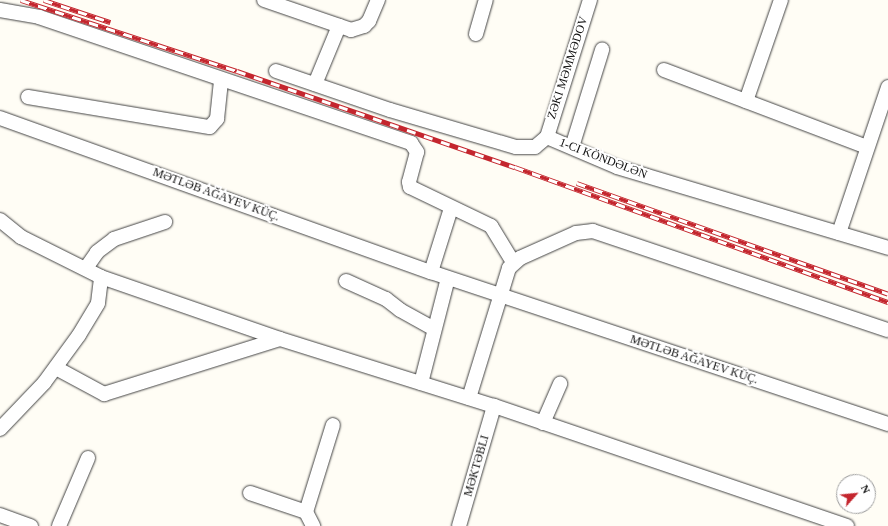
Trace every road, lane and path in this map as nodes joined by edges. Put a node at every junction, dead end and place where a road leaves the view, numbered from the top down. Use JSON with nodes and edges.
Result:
{"nodes":[{"id":1,"x":264,"y":0,"type":"edge"},
{"id":2,"x":378,"y":0,"type":"edge"},
{"id":3,"x":486,"y":0,"type":"edge"},
{"id":4,"x":590,"y":0,"type":"edge"},
{"id":5,"x":781,"y":0,"type":"edge"},
{"id":6,"x":0,"y":10,"type":"edge"},
{"id":7,"x":339,"y":26,"type":"junction"},
{"id":8,"x":476,"y":34,"type":"dead end"},
{"id":9,"x":602,"y":50,"type":"dead end"},
{"id":10,"x":664,"y":70,"type":"dead end"},
{"id":11,"x":276,"y":72,"type":"dead end"},
{"id":12,"x":221,"y":81,"type":"junction"},
{"id":13,"x":315,"y":84,"type":"junction"},
{"id":14,"x":888,"y":87,"type":"edge"},
{"id":15,"x":28,"y":97,"type":"dead end"},
{"id":16,"x":746,"y":102,"type":"junction"},
{"id":17,"x":0,"y":118,"type":"edge"},
{"id":18,"x":547,"y":137,"type":"junction"},
{"id":19,"x":572,"y":147,"type":"junction"},
{"id":20,"x":867,"y":147,"type":"junction"},
{"id":21,"x":451,"y":208,"type":"junction"},
{"id":22,"x":0,"y":220,"type":"edge"},
{"id":23,"x":165,"y":222,"type":"dead end"},
{"id":24,"x":839,"y":233,"type":"junction"},
{"id":25,"x":888,"y":248,"type":"edge"},
{"id":26,"x":513,"y":262,"type":"junction"},
{"id":27,"x":86,"y":268,"type":"junction"},
{"id":28,"x":431,"y":272,"type":"junction"},
{"id":29,"x":101,"y":276,"type":"junction"},
{"id":30,"x":448,"y":278,"type":"junction"},
{"id":31,"x":346,"y":281,"type":"dead end"},
{"id":32,"x":500,"y":295,"type":"junction"},
{"id":33,"x":434,"y":329,"type":"junction"},
{"id":34,"x":888,"y":330,"type":"edge"},
{"id":35,"x":280,"y":339,"type":"junction"},
{"id":36,"x":56,"y":368,"type":"junction"},
{"id":37,"x":421,"y":383,"type":"junction"},
{"id":38,"x":560,"y":384,"type":"dead end"},
{"id":39,"x":469,"y":398,"type":"junction"},
{"id":40,"x":494,"y":406,"type":"junction"},
{"id":41,"x":3,"y":420,"type":"edge"},
{"id":42,"x":542,"y":423,"type":"junction"},
{"id":43,"x":888,"y":424,"type":"edge"},
{"id":44,"x":333,"y":425,"type":"dead end"},
{"id":45,"x":88,"y":458,"type":"dead end"},
{"id":46,"x":250,"y":493,"type":"dead end"},
{"id":47,"x":306,"y":512,"type":"junction"},
{"id":48,"x":0,"y":515,"type":"edge"},
{"id":49,"x":32,"y":526,"type":"edge"},
{"id":50,"x":59,"y":526,"type":"edge"},
{"id":51,"x":313,"y":526,"type":"edge"},
{"id":52,"x":459,"y":526,"type":"edge"},
{"id":53,"x":847,"y":526,"type":"edge"}],
"edges":[{"from":1,"to":7,"type":"street"},
{"from":2,"to":7,"type":"street"},
{"from":3,"to":8,"type":"street"},
{"from":4,"to":18,"type":"street","name":"ZƏKI MƏMMƏDOV"},
{"from":5,"to":16,"type":"street"},
{"from":6,"to":12,"type":"street"},
{"from":7,"to":13,"type":"street"},
{"from":9,"to":19,"type":"street"},
{"from":10,"to":16,"type":"street"},
{"from":11,"to":13,"type":"street","name":"1-CI KÖNDƏLƏN"},
{"from":12,"to":15,"type":"street"},
{"from":12,"to":21,"type":"street"},
{"from":13,"to":18,"type":"street","name":"1-CI KÖNDƏLƏN"},
{"from":14,"to":20,"type":"street"},
{"from":16,"to":20,"type":"street"},
{"from":17,"to":28,"type":"street","name":"MƏTLƏB AĞAYEV KÜÇ."},
{"from":18,"to":19,"type":"street","name":"1-CI KÖNDƏLƏN"},
{"from":19,"to":24,"type":"street","name":"1-CI KÖNDƏLƏN"},
{"from":20,"to":24,"type":"street"},
{"from":21,"to":26,"type":"street"},
{"from":21,"to":28,"type":"street"},
{"from":22,"to":27,"type":"street"},
{"from":23,"to":27,"type":"street"},
{"from":24,"to":25,"type":"street","name":"1-CI KÖNDƏLƏN"},
{"from":26,"to":32,"type":"street"},
{"from":26,"to":34,"type":"street"},
{"from":27,"to":29,"type":"street"},
{"from":28,"to":30,"type":"street","name":"MƏTLƏB AĞAYEV KÜÇ."},
{"from":29,"to":35,"type":"street"},
{"from":29,"to":36,"type":"street"},
{"from":30,"to":32,"type":"street","name":"MƏTLƏB AĞAYEV KÜÇ."},
{"from":30,"to":33,"type":"street"},
{"from":31,"to":33,"type":"street"},
{"from":32,"to":39,"type":"street"},
{"from":32,"to":43,"type":"street","name":"MƏTLƏB AĞAYEV KÜÇ."},
{"from":33,"to":37,"type":"street"},
{"from":35,"to":36,"type":"street"},
{"from":35,"to":37,"type":"street"},
{"from":36,"to":41,"type":"street"},
{"from":37,"to":39,"type":"street"},
{"from":38,"to":42,"type":"street"},
{"from":39,"to":40,"type":"street"},
{"from":40,"to":42,"type":"street"},
{"from":40,"to":52,"type":"street","name":"MƏKTƏBLI"},
{"from":42,"to":53,"type":"street"},
{"from":44,"to":47,"type":"street"},
{"from":45,"to":50,"type":"street"},
{"from":46,"to":47,"type":"street"},
{"from":47,"to":51,"type":"street"},
{"from":48,"to":49,"type":"street"}]}
